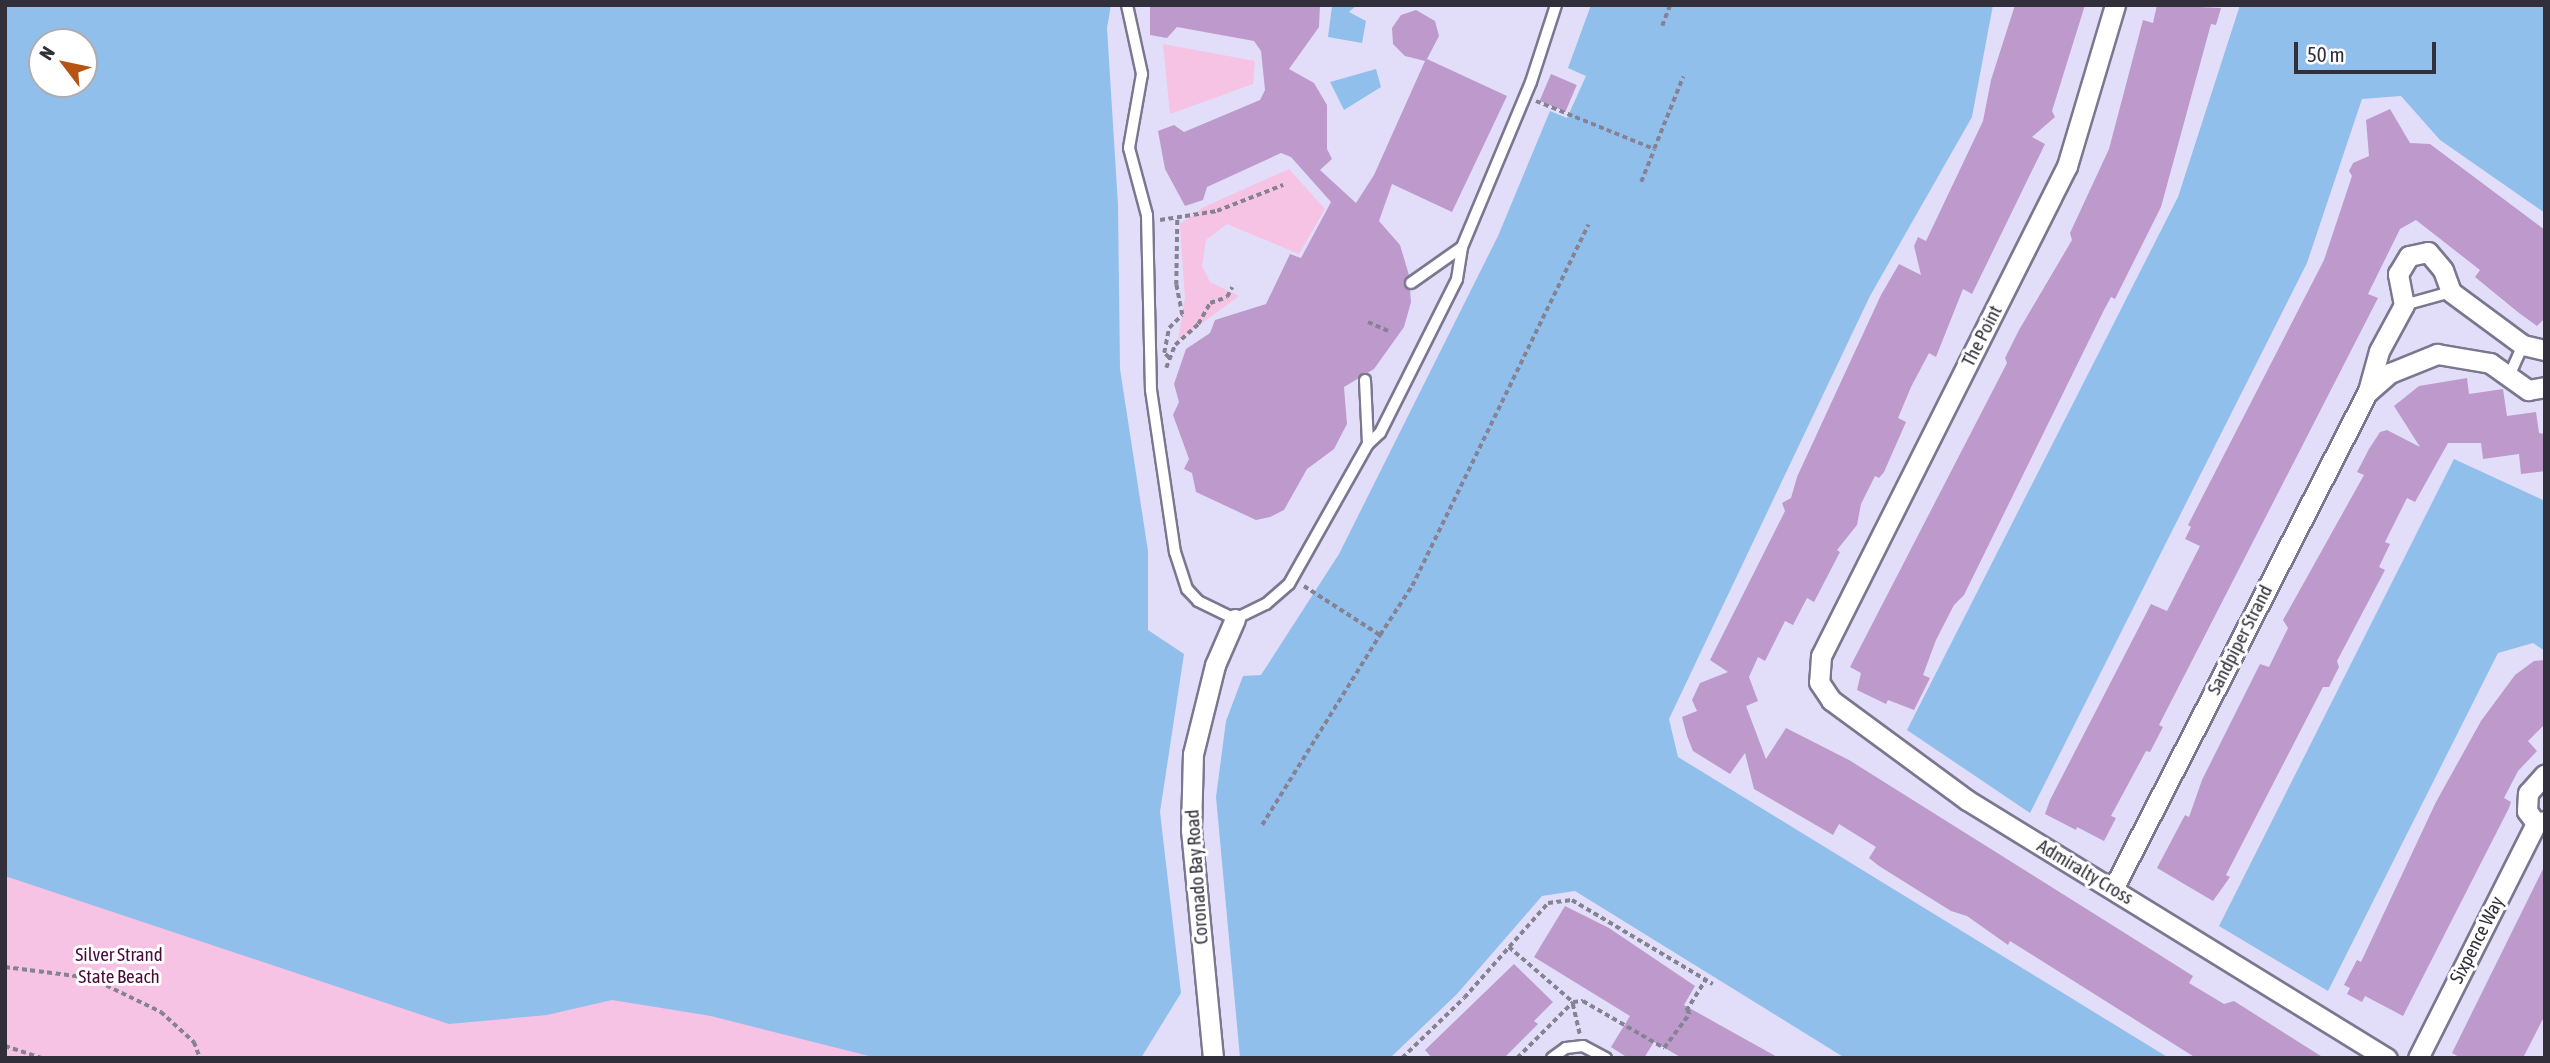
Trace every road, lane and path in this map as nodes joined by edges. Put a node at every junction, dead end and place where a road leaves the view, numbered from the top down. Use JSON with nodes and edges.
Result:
{"nodes":[{"id":1,"x":1126,"y":5,"type":"edge"},
{"id":2,"x":1556,"y":5,"type":"edge"},
{"id":3,"x":1670,"y":5,"type":"edge"},
{"id":4,"x":2115,"y":5,"type":"edge"},
{"id":5,"x":1662,"y":26,"type":"dead end"},
{"id":6,"x":1683,"y":77,"type":"dead end"},
{"id":7,"x":1525,"y":96,"type":"junction"},
{"id":8,"x":1654,"y":149,"type":"junction"},
{"id":9,"x":1641,"y":182,"type":"dead end"},
{"id":10,"x":1283,"y":185,"type":"dead end"},
{"id":11,"x":1177,"y":219,"type":"junction"},
{"id":12,"x":1147,"y":222,"type":"junction"},
{"id":13,"x":1588,"y":225,"type":"dead end"},
{"id":14,"x":1462,"y":247,"type":"junction"},
{"id":15,"x":1411,"y":283,"type":"dead end"},
{"id":16,"x":1232,"y":287,"type":"dead end"},
{"id":17,"x":2451,"y":292,"type":"junction"},
{"id":18,"x":2404,"y":305,"type":"junction"},
{"id":19,"x":1368,"y":322,"type":"dead end"},
{"id":20,"x":1388,"y":331,"type":"dead end"},
{"id":21,"x":2523,"y":345,"type":"junction"},
{"id":22,"x":2545,"y":350,"type":"edge"},
{"id":23,"x":1169,"y":358,"type":"junction"},
{"id":24,"x":2510,"y":373,"type":"junction"},
{"id":25,"x":1365,"y":380,"type":"dead end"},
{"id":26,"x":1164,"y":381,"type":"dead end"},
{"id":27,"x":2545,"y":387,"type":"edge"},
{"id":28,"x":2368,"y":391,"type":"junction"},
{"id":29,"x":1368,"y":444,"type":"junction"},
{"id":30,"x":1302,"y":585,"type":"dead end"},
{"id":31,"x":1235,"y":619,"type":"junction"},
{"id":32,"x":1380,"y":635,"type":"junction"},
{"id":33,"x":1821,"y":656,"type":"joint"},
{"id":34,"x":2545,"y":774,"type":"edge"},
{"id":35,"x":2540,"y":822,"type":"edge"},
{"id":36,"x":1262,"y":825,"type":"dead end"},
{"id":37,"x":2113,"y":888,"type":"junction"},
{"id":38,"x":1509,"y":947,"type":"junction"},
{"id":39,"x":5,"y":967,"type":"edge"},
{"id":40,"x":1706,"y":979,"type":"junction"},
{"id":41,"x":1713,"y":984,"type":"dead end"},
{"id":42,"x":1573,"y":1002,"type":"junction"},
{"id":43,"x":5,"y":1046,"type":"edge"},
{"id":44,"x":1583,"y":1046,"type":"junction"},
{"id":45,"x":42,"y":1058,"type":"edge"},
{"id":46,"x":200,"y":1058,"type":"edge"},
{"id":47,"x":1213,"y":1058,"type":"edge"},
{"id":48,"x":1402,"y":1058,"type":"edge"},
{"id":49,"x":1517,"y":1058,"type":"edge"},
{"id":50,"x":1552,"y":1058,"type":"edge"},
{"id":51,"x":1606,"y":1058,"type":"edge"},
{"id":52,"x":2387,"y":1058,"type":"edge"},
{"id":53,"x":2418,"y":1058,"type":"edge"}],
"edges":[{"from":1,"to":12,"type":"lane"},
{"from":2,"to":7,"type":"lane"},
{"from":3,"to":5,"type":"path"},
{"from":4,"to":33,"type":"street","name":"The Point"},
{"from":6,"to":8,"type":"path"},
{"from":7,"to":8,"type":"path"},
{"from":7,"to":14,"type":"lane"},
{"from":8,"to":9,"type":"path"},
{"from":10,"to":11,"type":"path"},
{"from":11,"to":12,"type":"path"},
{"from":11,"to":23,"type":"path"},
{"from":12,"to":31,"type":"lane"},
{"from":13,"to":32,"type":"path"},
{"from":14,"to":15,"type":"lane"},
{"from":14,"to":29,"type":"lane"},
{"from":16,"to":23,"type":"path"},
{"from":17,"to":18,"type":"lane"},
{"from":17,"to":18,"type":"street"},
{"from":17,"to":21,"type":"street"},
{"from":18,"to":28,"type":"street","name":"Sandpiper Strand"},
{"from":19,"to":20,"type":"path"},
{"from":21,"to":22,"type":"street"},
{"from":21,"to":24,"type":"lane"},
{"from":23,"to":26,"type":"path"},
{"from":24,"to":27,"type":"street","name":"Sandpiper Strand"},
{"from":24,"to":28,"type":"street","name":"Sandpiper Strand"},
{"from":25,"to":29,"type":"lane"},
{"from":28,"to":37,"type":"street","name":"Sandpiper Strand"},
{"from":29,"to":31,"type":"lane"},
{"from":30,"to":32,"type":"path"},
{"from":31,"to":47,"type":"street","name":"Coronado Bay Road"},
{"from":32,"to":36,"type":"path"},
{"from":33,"to":37,"type":"street","name":"Admiralty Cross"},
{"from":34,"to":35,"type":"street","name":"Sixpence Way"},
{"from":35,"to":53,"type":"street","name":"Sixpence Way"},
{"from":37,"to":52,"type":"street","name":"Admiralty Cross"},
{"from":38,"to":40,"type":"path"},
{"from":38,"to":42,"type":"path"},
{"from":38,"to":48,"type":"path"},
{"from":39,"to":46,"type":"path"},
{"from":40,"to":41,"type":"path"},
{"from":40,"to":42,"type":"path"},
{"from":42,"to":44,"type":"path"},
{"from":42,"to":49,"type":"path"},
{"from":43,"to":45,"type":"path"},
{"from":44,"to":50,"type":"lane"},
{"from":44,"to":51,"type":"lane"}]}
